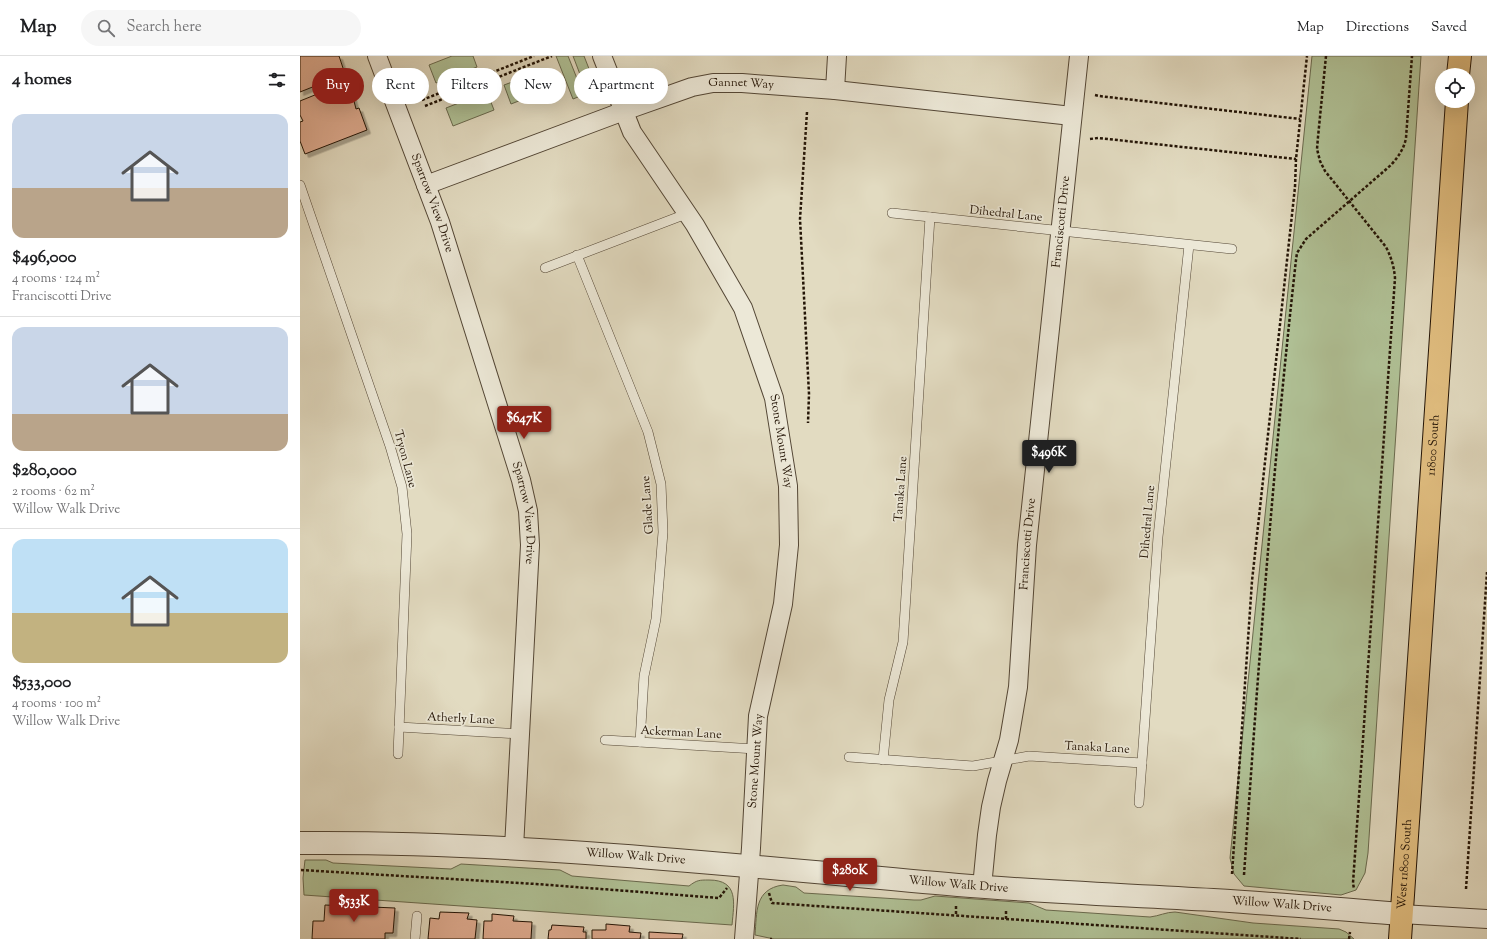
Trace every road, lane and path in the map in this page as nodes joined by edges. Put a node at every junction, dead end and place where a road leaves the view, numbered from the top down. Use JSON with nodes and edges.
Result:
{"nodes":[{"id":1,"x":377,"y":56,"type":"edge"},
{"id":2,"x":534,"y":56,"type":"edge"},
{"id":3,"x":552,"y":56,"type":"edge"},
{"id":4,"x":602,"y":56,"type":"edge"},
{"id":5,"x":837,"y":56,"type":"edge"},
{"id":6,"x":1079,"y":56,"type":"edge"},
{"id":7,"x":1307,"y":56,"type":"edge"},
{"id":8,"x":1326,"y":56,"type":"edge"},
{"id":9,"x":1412,"y":56,"type":"edge"},
{"id":10,"x":1460,"y":56,"type":"edge"},
{"id":11,"x":1459,"y":68,"type":"edge"},
{"id":12,"x":835,"y":90,"type":"junction"},
{"id":13,"x":1090,"y":93,"type":"dead end"},
{"id":14,"x":429,"y":97,"type":"edge"},
{"id":15,"x":425,"y":106,"type":"dead end"},
{"id":16,"x":1457,"y":108,"type":"edge"},
{"id":17,"x":624,"y":111,"type":"junction"},
{"id":18,"x":807,"y":112,"type":"dead end"},
{"id":19,"x":1072,"y":116,"type":"junction"},
{"id":20,"x":1300,"y":119,"type":"junction"},
{"id":21,"x":1086,"y":139,"type":"dead end"},
{"id":22,"x":1296,"y":159,"type":"junction"},
{"id":23,"x":300,"y":185,"type":"edge"},
{"id":24,"x":426,"y":185,"type":"junction"},
{"id":25,"x":1349,"y":202,"type":"junction"},
{"id":26,"x":892,"y":213,"type":"dead end"},
{"id":27,"x":686,"y":214,"type":"junction"},
{"id":28,"x":930,"y":217,"type":"junction"},
{"id":29,"x":1060,"y":232,"type":"junction"},
{"id":30,"x":1189,"y":245,"type":"junction"},
{"id":31,"x":1232,"y":250,"type":"dead end"},
{"id":32,"x":577,"y":255,"type":"junction"},
{"id":33,"x":545,"y":268,"type":"dead end"},
{"id":34,"x":808,"y":423,"type":"dead end"},
{"id":35,"x":1487,"y":572,"type":"edge"},
{"id":36,"x":399,"y":727,"type":"junction"},
{"id":37,"x":521,"y":734,"type":"junction"},
{"id":38,"x":605,"y":740,"type":"dead end"},
{"id":39,"x":640,"y":742,"type":"junction"},
{"id":40,"x":756,"y":749,"type":"junction"},
{"id":41,"x":398,"y":754,"type":"dead end"},
{"id":42,"x":849,"y":757,"type":"dead end"},
{"id":43,"x":883,"y":760,"type":"junction"},
{"id":44,"x":1002,"y":761,"type":"junction"},
{"id":45,"x":1142,"y":763,"type":"junction"},
{"id":46,"x":1410,"y":790,"type":"joint"},
{"id":47,"x":1139,"y":803,"type":"dead end"},
{"id":48,"x":300,"y":843,"type":"edge"},
{"id":49,"x":514,"y":848,"type":"junction"},
{"id":50,"x":749,"y":866,"type":"junction"},
{"id":51,"x":301,"y":870,"type":"dead end"},
{"id":52,"x":1232,"y":874,"type":"dead end"},
{"id":53,"x":1244,"y":875,"type":"dead end"},
{"id":54,"x":982,"y":887,"type":"junction"},
{"id":55,"x":748,"y":888,"type":"junction"},
{"id":56,"x":1354,"y":888,"type":"dead end"},
{"id":57,"x":1466,"y":889,"type":"dead end"},
{"id":58,"x":1401,"y":914,"type":"junction"},
{"id":59,"x":416,"y":916,"type":"dead end"},
{"id":60,"x":1487,"y":919,"type":"edge"},
{"id":61,"x":1350,"y":934,"type":"dead end"},
{"id":62,"x":1259,"y":937,"type":"edge"},
{"id":63,"x":415,"y":939,"type":"edge"},
{"id":64,"x":744,"y":939,"type":"edge"},
{"id":65,"x":1301,"y":939,"type":"edge"},
{"id":66,"x":1349,"y":939,"type":"edge"},
{"id":67,"x":1400,"y":939,"type":"edge"}],
"edges":[{"from":1,"to":24,"type":"street","name":"Sparrow View Drive"},
{"from":2,"to":14,"type":"path"},
{"from":3,"to":15,"type":"path"},
{"from":4,"to":17,"type":"street","name":"Stone Mount Way"},
{"from":5,"to":12,"type":"street"},
{"from":6,"to":19,"type":"street","name":"Franciscotti Drive"},
{"from":7,"to":20,"type":"path"},
{"from":8,"to":25,"type":"path"},
{"from":9,"to":25,"type":"path"},
{"from":10,"to":11,"type":"main road"},
{"from":12,"to":17,"type":"street","name":"Gannet Way"},
{"from":12,"to":19,"type":"street","name":"Gannet Way"},
{"from":13,"to":20,"type":"path"},
{"from":16,"to":46,"type":"main road","name":"11800 South"},
{"from":17,"to":24,"type":"street","name":"Gannet Way"},
{"from":17,"to":27,"type":"street","name":"Stone Mount Way"},
{"from":18,"to":34,"type":"path"},
{"from":19,"to":29,"type":"street","name":"Franciscotti Drive"},
{"from":20,"to":22,"type":"path"},
{"from":21,"to":22,"type":"path"},
{"from":22,"to":52,"type":"path"},
{"from":23,"to":36,"type":"lane","name":"Tryon Lane"},
{"from":24,"to":37,"type":"street","name":"Sparrow View Drive"},
{"from":25,"to":53,"type":"path"},
{"from":25,"to":56,"type":"path"},
{"from":26,"to":28,"type":"lane","name":"Dihedral Lane"},
{"from":27,"to":32,"type":"lane"},
{"from":27,"to":40,"type":"street","name":"Stone Mount Way"},
{"from":28,"to":29,"type":"lane","name":"Dihedral Lane"},
{"from":28,"to":43,"type":"lane","name":"Tanaka Lane"},
{"from":29,"to":30,"type":"lane","name":"Dihedral Lane"},
{"from":29,"to":44,"type":"street","name":"Franciscotti Drive"},
{"from":30,"to":31,"type":"lane","name":"Dihedral Lane"},
{"from":30,"to":45,"type":"lane","name":"Dihedral Lane"},
{"from":32,"to":33,"type":"lane"},
{"from":32,"to":39,"type":"lane","name":"Glade Lane"},
{"from":35,"to":57,"type":"path"},
{"from":36,"to":37,"type":"lane","name":"Atherly Lane"},
{"from":36,"to":41,"type":"lane","name":"Tryon Lane"},
{"from":37,"to":49,"type":"street","name":"Sparrow View Drive"},
{"from":38,"to":39,"type":"lane","name":"Ackerman Lane"},
{"from":39,"to":40,"type":"lane","name":"Ackerman Lane"},
{"from":40,"to":50,"type":"street","name":"Stone Mount Way"},
{"from":42,"to":43,"type":"lane","name":"Tanaka Lane"},
{"from":43,"to":44,"type":"lane","name":"Tanaka Lane"},
{"from":44,"to":45,"type":"lane","name":"Tanaka Lane"},
{"from":44,"to":54,"type":"street","name":"Franciscotti Drive"},
{"from":45,"to":47,"type":"lane","name":"Dihedral Lane"},
{"from":46,"to":58,"type":"main road","name":"West 11800 South"},
{"from":48,"to":49,"type":"street","name":"Willow Walk Drive"},
{"from":49,"to":50,"type":"street","name":"Willow Walk Drive"},
{"from":50,"to":54,"type":"street","name":"Willow Walk Drive"},
{"from":50,"to":55,"type":"street","name":"Stone Mount Way"},
{"from":51,"to":55,"type":"path"},
{"from":54,"to":58,"type":"street","name":"Willow Walk Drive"},
{"from":55,"to":62,"type":"path"},
{"from":55,"to":64,"type":"street","name":"Stone Mount Way"},
{"from":58,"to":60,"type":"street"},
{"from":58,"to":67,"type":"main road","name":"West 11800 South"},
{"from":59,"to":63,"type":"lane"},
{"from":61,"to":66,"type":"path"},
{"from":62,"to":65,"type":"path"}]}
